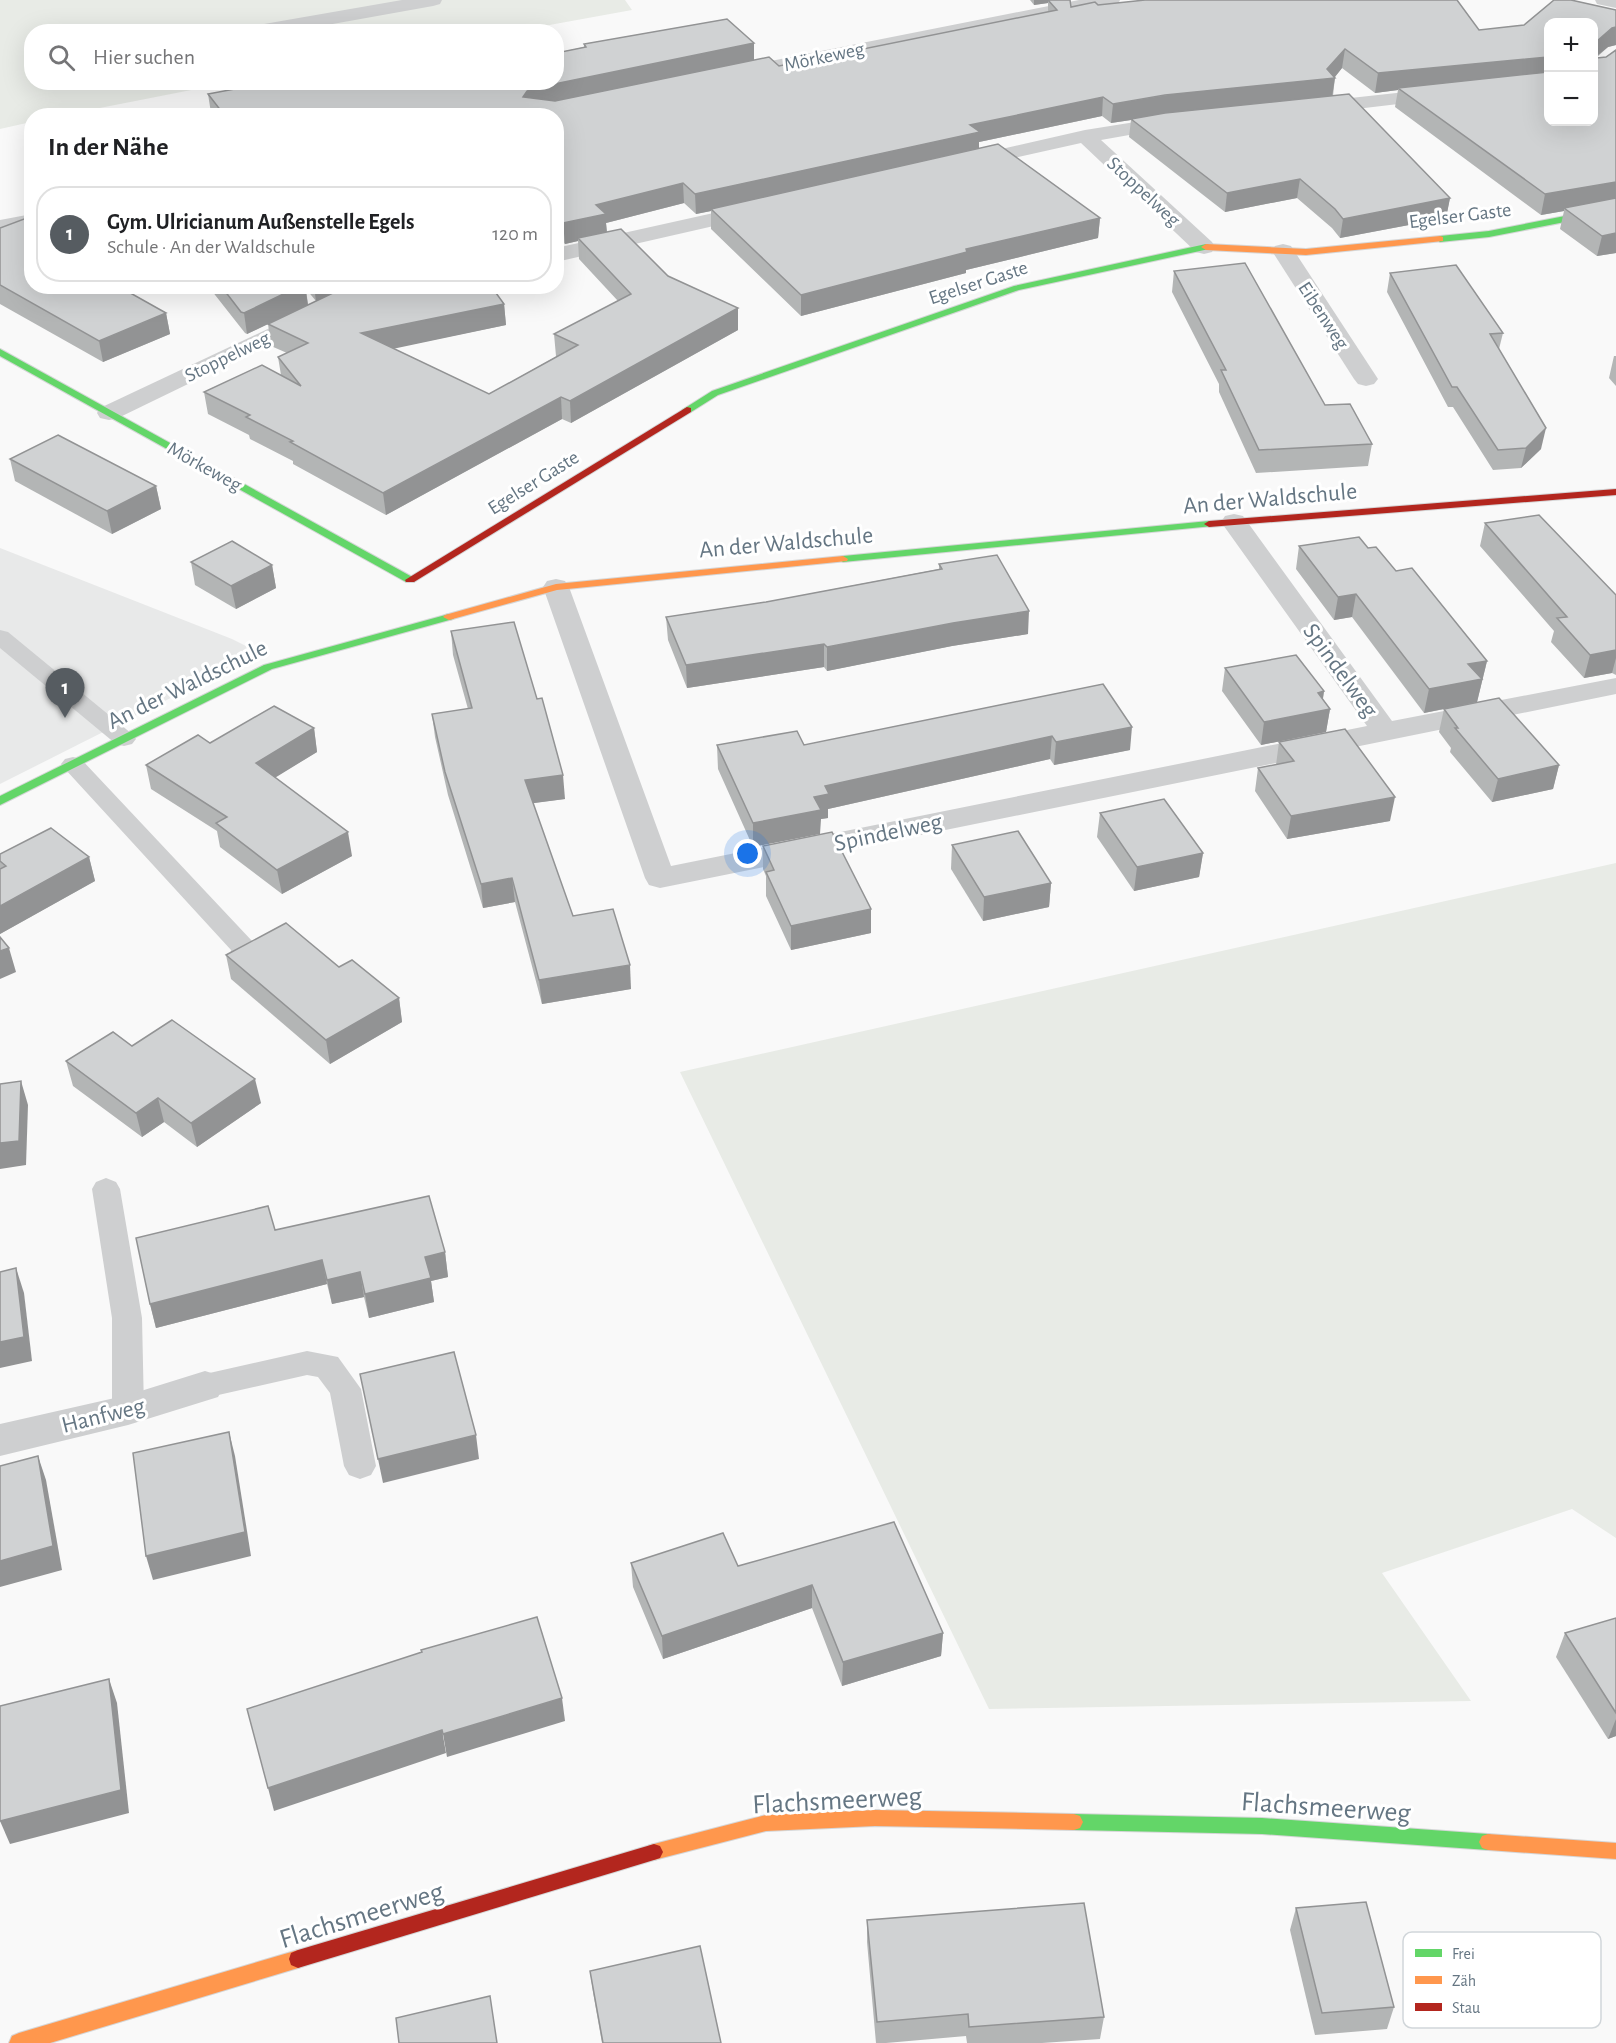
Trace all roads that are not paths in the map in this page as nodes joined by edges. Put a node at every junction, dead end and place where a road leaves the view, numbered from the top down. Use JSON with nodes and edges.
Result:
{"nodes":[{"id":1,"x":433,"y":0,"type":"edge"},
{"id":2,"x":998,"y":0,"type":"edge"},
{"id":3,"x":1111,"y":0,"type":"edge"},
{"id":4,"x":1604,"y":0,"type":"edge"},
{"id":5,"x":1616,"y":2,"type":"edge"},
{"id":6,"x":1016,"y":16,"type":"junction"},
{"id":7,"x":298,"y":24,"type":"edge"},
{"id":8,"x":711,"y":80,"type":"edge"},
{"id":9,"x":1467,"y":92,"type":"edge"},
{"id":10,"x":1291,"y":110,"type":"edge"},
{"id":11,"x":1198,"y":120,"type":"edge"},
{"id":12,"x":1085,"y":136,"type":"junction"},
{"id":13,"x":947,"y":167,"type":"edge"},
{"id":14,"x":775,"y":206,"type":"edge"},
{"id":15,"x":1616,"y":209,"type":"edge"},
{"id":16,"x":24,"y":222,"type":"edge"},
{"id":17,"x":0,"y":227,"type":"edge"},
{"id":18,"x":1204,"y":247,"type":"junction"},
{"id":19,"x":1283,"y":252,"type":"junction"},
{"id":20,"x":564,"y":253,"type":"edge"},
{"id":21,"x":332,"y":305,"type":"edge"},
{"id":22,"x":0,"y":352,"type":"edge"},
{"id":23,"x":1366,"y":380,"type":"dead end"},
{"id":24,"x":109,"y":413,"type":"junction"},
{"id":25,"x":1616,"y":492,"type":"edge"},
{"id":26,"x":1234,"y":522,"type":"junction"},
{"id":27,"x":411,"y":580,"type":"joint"},
{"id":28,"x":556,"y":587,"type":"junction"},
{"id":29,"x":0,"y":637,"type":"edge"},
{"id":30,"x":1616,"y":686,"type":"edge"},
{"id":31,"x":1385,"y":731,"type":"junction"},
{"id":32,"x":124,"y":739,"type":"junction"},
{"id":33,"x":73,"y":764,"type":"junction"},
{"id":34,"x":0,"y":801,"type":"edge"},
{"id":35,"x":242,"y":961,"type":"edge"},
{"id":36,"x":106,"y":1189,"type":"dead end"},
{"id":37,"x":205,"y":1386,"type":"joint"},
{"id":38,"x":128,"y":1410,"type":"junction"},
{"id":39,"x":0,"y":1440,"type":"edge"},
{"id":40,"x":360,"y":1467,"type":"dead end"},
{"id":41,"x":1616,"y":1851,"type":"edge"},
{"id":42,"x":19,"y":2043,"type":"edge"}],
"edges":[{"from":1,"to":7,"type":"street"},
{"from":2,"to":6,"type":"street"},
{"from":3,"to":6,"type":"street","name":"Mörkeweg"},
{"from":4,"to":5,"type":"street"},
{"from":6,"to":8,"type":"street","name":"Mörkeweg"},
{"from":9,"to":10,"type":"street"},
{"from":11,"to":12,"type":"street","name":"Stoppelweg"},
{"from":12,"to":13,"type":"street","name":"Stoppelweg"},
{"from":12,"to":18,"type":"street","name":"Stoppelweg"},
{"from":14,"to":20,"type":"street"},
{"from":15,"to":19,"type":"street","name":"Egelser Gaste"},
{"from":16,"to":17,"type":"street"},
{"from":18,"to":19,"type":"street","name":"Egelser Gaste"},
{"from":18,"to":27,"type":"street","name":"Egelser Gaste"},
{"from":19,"to":23,"type":"street","name":"Eibenweg"},
{"from":21,"to":24,"type":"street","name":"Stoppelweg"},
{"from":22,"to":24,"type":"street","name":"Mörkeweg"},
{"from":24,"to":27,"type":"street","name":"Mörkeweg"},
{"from":25,"to":26,"type":"street","name":"An der Waldschule"},
{"from":26,"to":28,"type":"street","name":"An der Waldschule"},
{"from":26,"to":31,"type":"street","name":"Spindelweg"},
{"from":28,"to":31,"type":"street","name":"Spindelweg"},
{"from":28,"to":32,"type":"street","name":"An der Waldschule"},
{"from":29,"to":32,"type":"lane"},
{"from":30,"to":31,"type":"street","name":"Spindelweg"},
{"from":32,"to":33,"type":"street","name":"An der Waldschule"},
{"from":33,"to":34,"type":"street","name":"An der Waldschule"},
{"from":33,"to":35,"type":"lane"},
{"from":36,"to":38,"type":"lane"},
{"from":37,"to":38,"type":"street","name":"Hanfweg"},
{"from":37,"to":40,"type":"lane"},
{"from":38,"to":39,"type":"street","name":"Hanfweg"},
{"from":41,"to":42,"type":"street","name":"Flachsmeerweg"}]}
